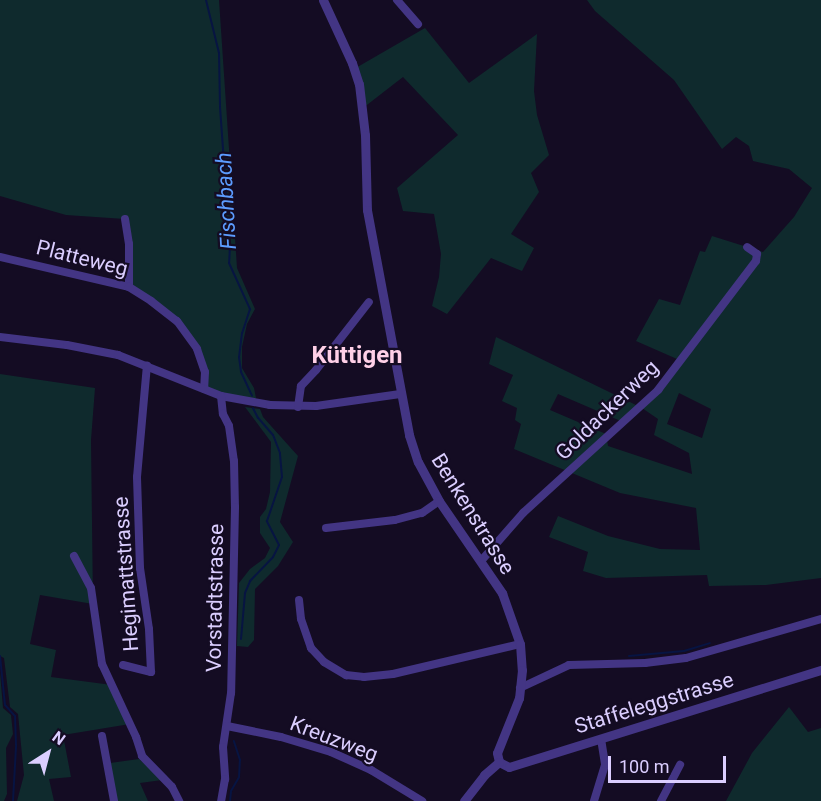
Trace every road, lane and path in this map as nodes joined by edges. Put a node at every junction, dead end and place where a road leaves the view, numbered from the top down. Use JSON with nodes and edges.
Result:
{"nodes":[{"id":1,"x":323,"y":0,"type":"edge"},
{"id":2,"x":397,"y":0,"type":"edge"},
{"id":3,"x":418,"y":24,"type":"dead end"},
{"id":4,"x":125,"y":219,"type":"dead end"},
{"id":5,"x":747,"y":247,"type":"dead end"},
{"id":6,"x":0,"y":257,"type":"edge"},
{"id":7,"x":129,"y":287,"type":"junction"},
{"id":8,"x":369,"y":302,"type":"dead end"},
{"id":9,"x":0,"y":337,"type":"edge"},
{"id":10,"x":147,"y":365,"type":"junction"},
{"id":11,"x":204,"y":389,"type":"junction"},
{"id":12,"x":400,"y":394,"type":"junction"},
{"id":13,"x":221,"y":396,"type":"junction"},
{"id":14,"x":298,"y":407,"type":"junction"},
{"id":15,"x":439,"y":501,"type":"junction"},
{"id":16,"x":326,"y":528,"type":"dead end"},
{"id":17,"x":74,"y":556,"type":"dead end"},
{"id":18,"x":481,"y":561,"type":"junction"},
{"id":19,"x":299,"y":600,"type":"dead end"},
{"id":20,"x":821,"y":619,"type":"edge"},
{"id":21,"x":520,"y":644,"type":"junction"},
{"id":22,"x":123,"y":665,"type":"dead end"},
{"id":23,"x":821,"y":670,"type":"edge"},
{"id":24,"x":520,"y":688,"type":"junction"},
{"id":25,"x":227,"y":726,"type":"junction"},
{"id":26,"x":102,"y":736,"type":"dead end"},
{"id":27,"x":601,"y":739,"type":"junction"},
{"id":28,"x":499,"y":762,"type":"junction"},
{"id":29,"x":680,"y":765,"type":"dead end"},
{"id":30,"x":114,"y":801,"type":"edge"},
{"id":31,"x":179,"y":801,"type":"edge"},
{"id":32,"x":221,"y":801,"type":"edge"},
{"id":33,"x":422,"y":801,"type":"edge"},
{"id":34,"x":464,"y":801,"type":"edge"},
{"id":35,"x":594,"y":801,"type":"edge"},
{"id":36,"x":661,"y":801,"type":"edge"}],
"edges":[{"from":1,"to":12,"type":"street","name":"Benkenstrasse"},
{"from":2,"to":3,"type":"street"},
{"from":4,"to":7,"type":"street"},
{"from":5,"to":18,"type":"street","name":"Goldackerweg"},
{"from":6,"to":7,"type":"street","name":"Platteweg"},
{"from":7,"to":11,"type":"street","name":"Platteweg"},
{"from":8,"to":14,"type":"street"},
{"from":9,"to":10,"type":"street"},
{"from":10,"to":11,"type":"street"},
{"from":10,"to":22,"type":"street","name":"Hegimattstrasse"},
{"from":11,"to":13,"type":"street"},
{"from":12,"to":14,"type":"street"},
{"from":12,"to":15,"type":"street","name":"Benkenstrasse"},
{"from":13,"to":14,"type":"street"},
{"from":13,"to":25,"type":"street","name":"Vorstadtstrasse"},
{"from":15,"to":16,"type":"street"},
{"from":15,"to":18,"type":"street","name":"Benkenstrasse"},
{"from":17,"to":31,"type":"street"},
{"from":18,"to":21,"type":"street","name":"Benkenstrasse"},
{"from":19,"to":21,"type":"street"},
{"from":20,"to":24,"type":"street"},
{"from":21,"to":24,"type":"street","name":"Benkenstrasse"},
{"from":23,"to":27,"type":"street","name":"Staffeleggstrasse"},
{"from":24,"to":28,"type":"street","name":"Benkenstrasse"},
{"from":25,"to":32,"type":"street","name":"Vorstadtstrasse"},
{"from":25,"to":33,"type":"street","name":"Kreuzweg"},
{"from":26,"to":30,"type":"street"},
{"from":27,"to":28,"type":"street","name":"Staffeleggstrasse"},
{"from":27,"to":35,"type":"street"},
{"from":28,"to":34,"type":"street"},
{"from":29,"to":36,"type":"street"}]}
